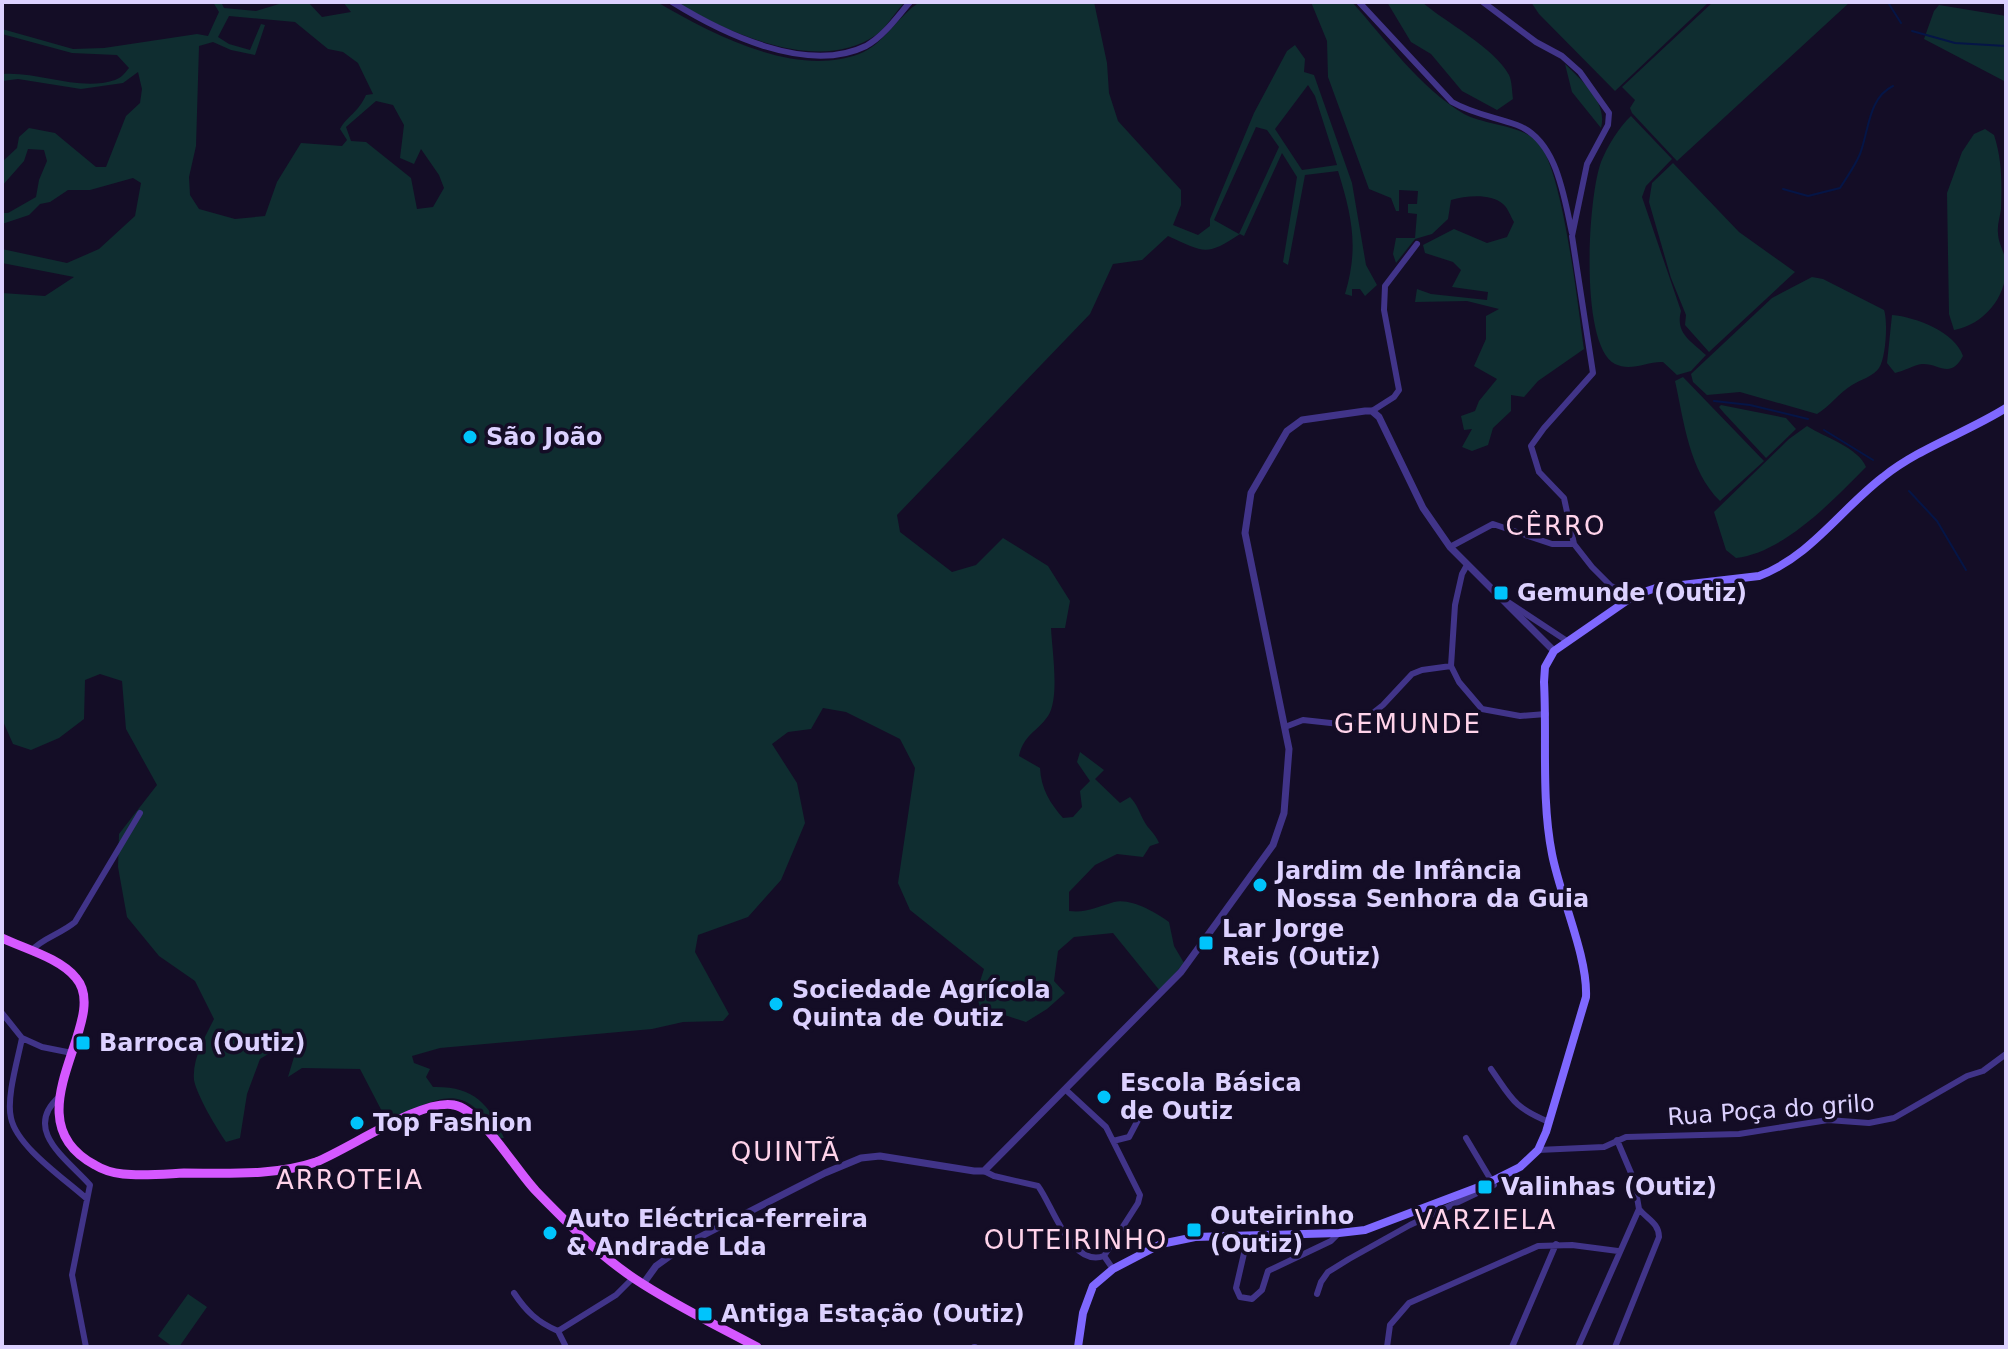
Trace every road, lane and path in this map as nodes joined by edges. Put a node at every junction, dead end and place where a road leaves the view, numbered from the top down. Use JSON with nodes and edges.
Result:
{"nodes":[{"id":1,"x":672,"y":2,"type":"edge"},
{"id":2,"x":910,"y":2,"type":"edge"},
{"id":3,"x":1359,"y":2,"type":"edge"},
{"id":4,"x":1483,"y":2,"type":"edge"},
{"id":5,"x":1572,"y":236,"type":"junction"},
{"id":6,"x":1417,"y":244,"type":"dead end"},
{"id":7,"x":2006,"y":408,"type":"edge"},
{"id":8,"x":1372,"y":411,"type":"junction"},
{"id":9,"x":1574,"y":544,"type":"junction"},
{"id":10,"x":1450,"y":547,"type":"junction"},
{"id":11,"x":1467,"y":565,"type":"junction"},
{"id":12,"x":1635,"y":595,"type":"junction"},
{"id":13,"x":1502,"y":601,"type":"junction"},
{"id":14,"x":1567,"y":641,"type":"junction"},
{"id":15,"x":1554,"y":651,"type":"junction"},
{"id":16,"x":1451,"y":666,"type":"junction"},
{"id":17,"x":1546,"y":714,"type":"junction"},
{"id":18,"x":1285,"y":727,"type":"junction"},
{"id":19,"x":140,"y":813,"type":"dead end"},
{"id":20,"x":2,"y":938,"type":"edge"},
{"id":21,"x":30,"y":952,"type":"junction"},
{"id":22,"x":2,"y":1013,"type":"edge"},
{"id":23,"x":22,"y":1038,"type":"junction"},
{"id":24,"x":72,"y":1053,"type":"junction"},
{"id":25,"x":2006,"y":1054,"type":"edge"},
{"id":26,"x":1491,"y":1069,"type":"dead end"},
{"id":27,"x":1066,"y":1090,"type":"junction"},
{"id":28,"x":60,"y":1096,"type":"junction"},
{"id":29,"x":1138,"y":1120,"type":"dead end"},
{"id":30,"x":1549,"y":1122,"type":"junction"},
{"id":31,"x":1466,"y":1138,"type":"dead end"},
{"id":32,"x":1617,"y":1140,"type":"junction"},
{"id":33,"x":1113,"y":1141,"type":"junction"},
{"id":34,"x":1538,"y":1150,"type":"junction"},
{"id":35,"x":984,"y":1171,"type":"junction"},
{"id":36,"x":1493,"y":1181,"type":"junction"},
{"id":37,"x":87,"y":1199,"type":"junction"},
{"id":38,"x":1639,"y":1209,"type":"junction"},
{"id":39,"x":1339,"y":1233,"type":"junction"},
{"id":40,"x":1248,"y":1236,"type":"junction"},
{"id":41,"x":1556,"y":1244,"type":"junction"},
{"id":42,"x":1618,"y":1251,"type":"junction"},
{"id":43,"x":1104,"y":1256,"type":"junction"},
{"id":44,"x":1113,"y":1269,"type":"junction"},
{"id":45,"x":633,"y":1278,"type":"junction"},
{"id":46,"x":643,"y":1284,"type":"junction"},
{"id":47,"x":514,"y":1293,"type":"dead end"},
{"id":48,"x":1317,"y":1294,"type":"dead end"},
{"id":49,"x":558,"y":1331,"type":"junction"},
{"id":50,"x":752,"y":1346,"type":"edge"},
{"id":51,"x":86,"y":1347,"type":"edge"},
{"id":52,"x":566,"y":1347,"type":"edge"},
{"id":53,"x":1078,"y":1347,"type":"edge"},
{"id":54,"x":1387,"y":1347,"type":"edge"},
{"id":55,"x":1512,"y":1347,"type":"edge"},
{"id":56,"x":1578,"y":1347,"type":"edge"},
{"id":57,"x":1615,"y":1347,"type":"edge"}],
"edges":[{"from":1,"to":2,"type":"street"},
{"from":3,"to":5,"type":"street"},
{"from":4,"to":5,"type":"street"},
{"from":5,"to":9,"type":"street"},
{"from":6,"to":8,"type":"street"},
{"from":7,"to":12,"type":"main road"},
{"from":8,"to":10,"type":"street"},
{"from":8,"to":18,"type":"street"},
{"from":9,"to":10,"type":"street"},
{"from":9,"to":12,"type":"street"},
{"from":10,"to":11,"type":"street"},
{"from":11,"to":13,"type":"street"},
{"from":11,"to":16,"type":"street"},
{"from":12,"to":14,"type":"main road"},
{"from":13,"to":14,"type":"street"},
{"from":13,"to":15,"type":"street"},
{"from":14,"to":15,"type":"main road"},
{"from":15,"to":17,"type":"main road"},
{"from":16,"to":17,"type":"street"},
{"from":16,"to":18,"type":"street"},
{"from":17,"to":30,"type":"main road"},
{"from":18,"to":27,"type":"street"},
{"from":19,"to":21,"type":"street"},
{"from":20,"to":21,"type":"main road"},
{"from":21,"to":24,"type":"main road"},
{"from":22,"to":23,"type":"street"},
{"from":23,"to":24,"type":"street"},
{"from":23,"to":37,"type":"street"},
{"from":24,"to":28,"type":"main road"},
{"from":25,"to":32,"type":"street","name":"Rua Poça do grilo"},
{"from":26,"to":30,"type":"street"},
{"from":27,"to":33,"type":"street"},
{"from":27,"to":35,"type":"street"},
{"from":28,"to":37,"type":"street"},
{"from":28,"to":45,"type":"main road"},
{"from":29,"to":33,"type":"street"},
{"from":30,"to":34,"type":"main road"},
{"from":31,"to":36,"type":"street"},
{"from":32,"to":34,"type":"street","name":"Rua Poça do grilo"},
{"from":32,"to":38,"type":"street"},
{"from":33,"to":43,"type":"street"},
{"from":34,"to":36,"type":"main road"},
{"from":35,"to":43,"type":"street"},
{"from":35,"to":46,"type":"street"},
{"from":36,"to":39,"type":"main road"},
{"from":36,"to":48,"type":"street"},
{"from":37,"to":51,"type":"street"},
{"from":38,"to":42,"type":"street"},
{"from":38,"to":57,"type":"street"},
{"from":39,"to":40,"type":"main road"},
{"from":39,"to":40,"type":"street"},
{"from":40,"to":44,"type":"main road"},
{"from":41,"to":42,"type":"street"},
{"from":41,"to":54,"type":"street"},
{"from":41,"to":55,"type":"street"},
{"from":42,"to":56,"type":"street"},
{"from":43,"to":44,"type":"street"},
{"from":44,"to":53,"type":"main road"},
{"from":45,"to":46,"type":"main road"},
{"from":45,"to":49,"type":"street"},
{"from":46,"to":50,"type":"main road"},
{"from":47,"to":49,"type":"street"},
{"from":49,"to":52,"type":"street"}]}
